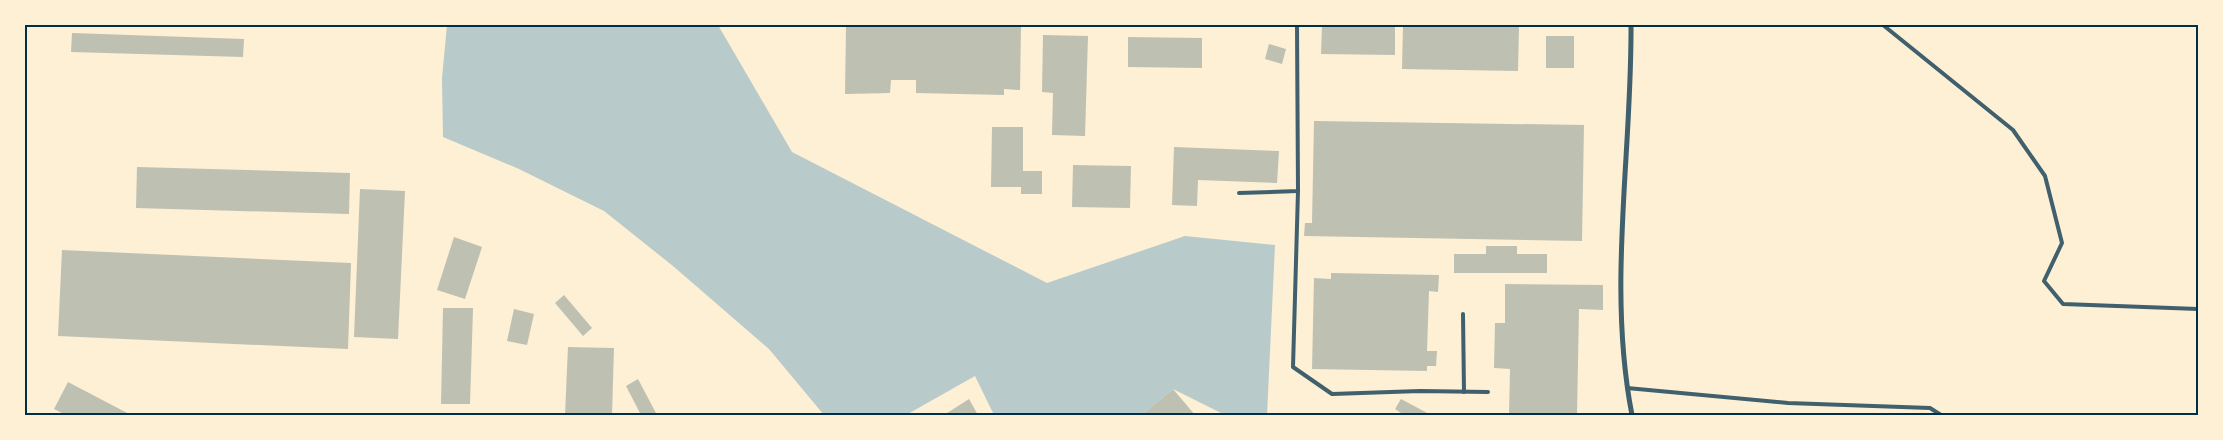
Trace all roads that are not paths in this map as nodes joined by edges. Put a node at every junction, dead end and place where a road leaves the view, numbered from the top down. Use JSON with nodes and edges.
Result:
{"nodes":[{"id":1,"x":1297,"y":25,"type":"edge"},
{"id":2,"x":1630,"y":25,"type":"edge"},
{"id":3,"x":1882,"y":25,"type":"edge"},
{"id":4,"x":1298,"y":191,"type":"junction"},
{"id":5,"x":1238,"y":193,"type":"dead end"},
{"id":6,"x":2198,"y":309,"type":"edge"},
{"id":7,"x":1463,"y":314,"type":"dead end"},
{"id":8,"x":1627,"y":388,"type":"junction"},
{"id":9,"x":1464,"y":392,"type":"junction"},
{"id":10,"x":1488,"y":392,"type":"dead end"},
{"id":11,"x":1632,"y":415,"type":"edge"},
{"id":12,"x":1941,"y":415,"type":"edge"}],
"edges":[{"from":1,"to":4,"type":"lane"},
{"from":2,"to":8,"type":"street"},
{"from":3,"to":6,"type":"lane"},
{"from":4,"to":5,"type":"lane"},
{"from":4,"to":9,"type":"lane"},
{"from":7,"to":9,"type":"lane"},
{"from":8,"to":11,"type":"street"},
{"from":8,"to":12,"type":"lane"},
{"from":9,"to":10,"type":"lane"}]}
